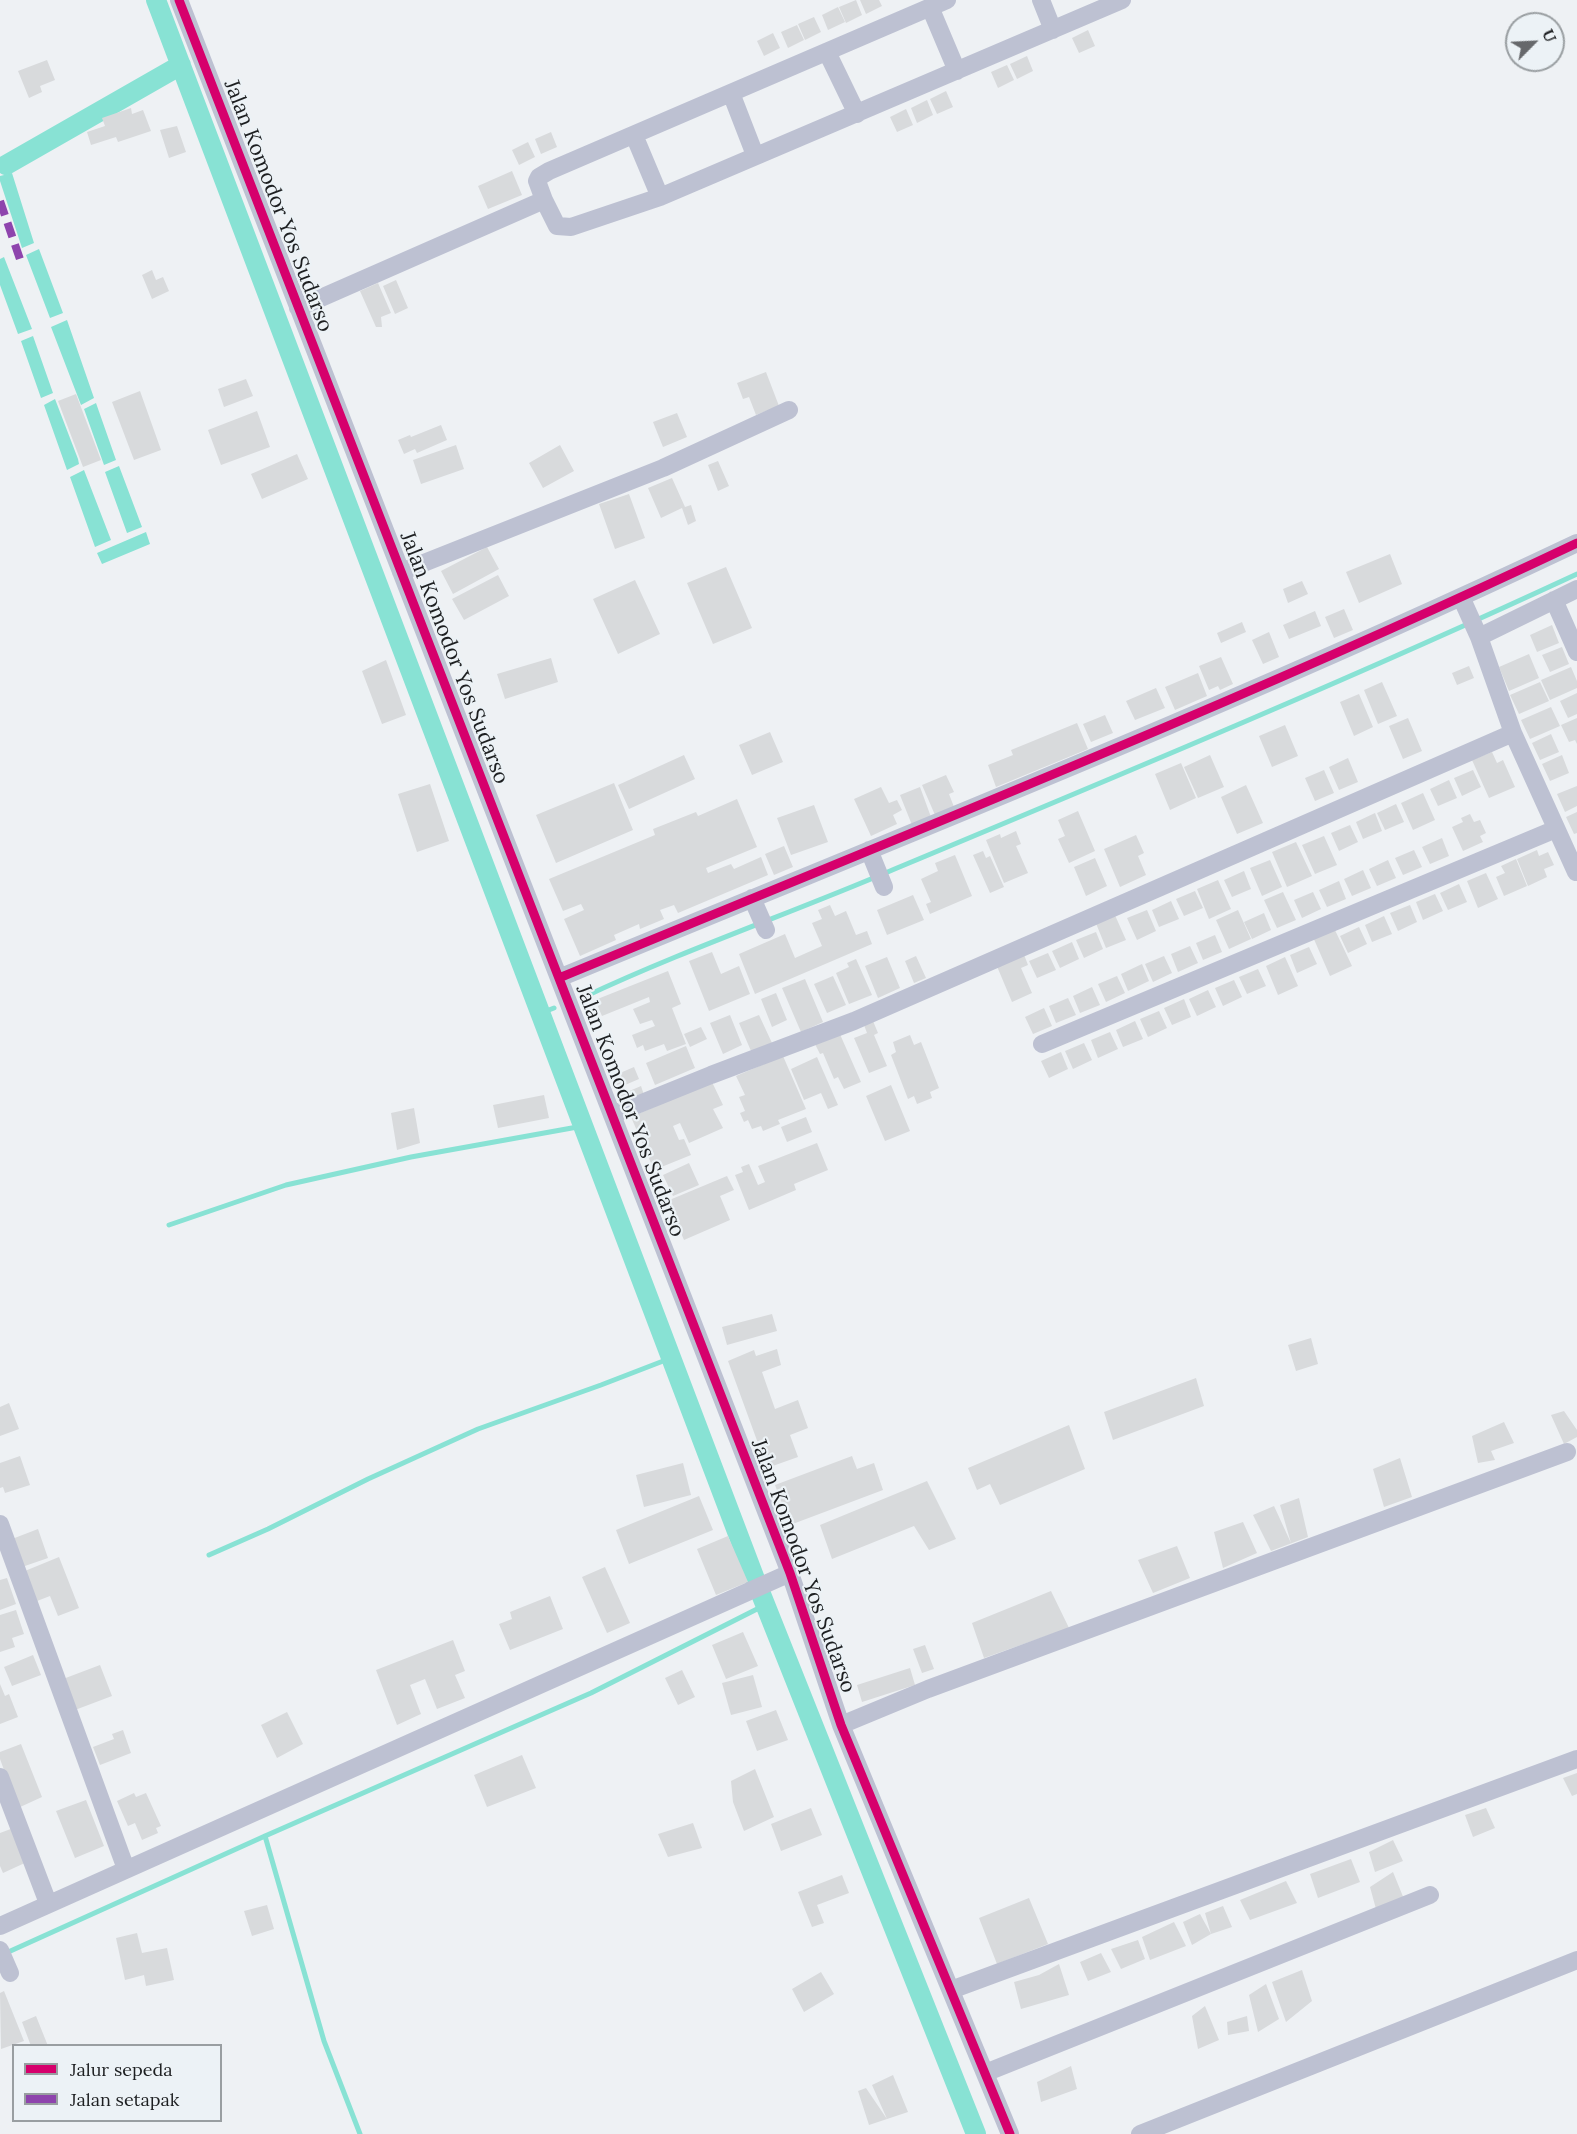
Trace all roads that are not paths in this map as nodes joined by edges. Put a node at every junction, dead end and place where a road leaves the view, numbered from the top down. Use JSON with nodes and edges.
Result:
{"nodes":[{"id":1,"x":179,"y":0,"type":"edge"},
{"id":2,"x":947,"y":0,"type":"edge"},
{"id":3,"x":1041,"y":0,"type":"edge"},
{"id":4,"x":1122,"y":0,"type":"edge"},
{"id":5,"x":930,"y":7,"type":"junction"},
{"id":6,"x":1053,"y":30,"type":"junction"},
{"id":7,"x":827,"y":52,"type":"junction"},
{"id":8,"x":957,"y":70,"type":"junction"},
{"id":9,"x":731,"y":93,"type":"junction"},
{"id":10,"x":857,"y":114,"type":"junction"},
{"id":11,"x":634,"y":135,"type":"junction"},
{"id":12,"x":755,"y":155,"type":"junction"},
{"id":13,"x":660,"y":196,"type":"junction"},
{"id":14,"x":544,"y":200,"type":"junction"},
{"id":15,"x":298,"y":308,"type":"junction"},
{"id":16,"x":789,"y":410,"type":"dead end"},
{"id":17,"x":1577,"y":543,"type":"edge"},
{"id":18,"x":401,"y":572,"type":"junction"},
{"id":19,"x":1577,"y":589,"type":"edge"},
{"id":20,"x":1554,"y":600,"type":"junction"},
{"id":21,"x":1464,"y":602,"type":"junction"},
{"id":22,"x":1476,"y":631,"type":"junction"},
{"id":23,"x":1577,"y":652,"type":"edge"},
{"id":24,"x":1513,"y":733,"type":"junction"},
{"id":25,"x":1556,"y":829,"type":"junction"},
{"id":26,"x":872,"y":857,"type":"junction"},
{"id":27,"x":1576,"y":872,"type":"edge"},
{"id":28,"x":884,"y":887,"type":"dead end"},
{"id":29,"x":755,"y":905,"type":"junction"},
{"id":30,"x":766,"y":930,"type":"dead end"},
{"id":31,"x":559,"y":978,"type":"junction"},
{"id":32,"x":1042,"y":1044,"type":"dead end"},
{"id":33,"x":612,"y":1115,"type":"junction"},
{"id":34,"x":1567,"y":1452,"type":"dead end"},
{"id":35,"x":0,"y":1524,"type":"edge"},
{"id":36,"x":784,"y":1576,"type":"junction"},
{"id":37,"x":841,"y":1725,"type":"junction"},
{"id":38,"x":1577,"y":1759,"type":"edge"},
{"id":39,"x":0,"y":1777,"type":"edge"},
{"id":40,"x":126,"y":1869,"type":"junction"},
{"id":41,"x":1430,"y":1895,"type":"dead end"},
{"id":42,"x":48,"y":1903,"type":"junction"},
{"id":43,"x":0,"y":1926,"type":"edge"},
{"id":44,"x":1577,"y":1960,"type":"edge"},
{"id":45,"x":951,"y":1990,"type":"junction"},
{"id":46,"x":985,"y":2073,"type":"junction"},
{"id":47,"x":1010,"y":2134,"type":"edge"},
{"id":48,"x":1140,"y":2134,"type":"edge"}],
"edges":[{"from":1,"to":15,"type":"street","name":"Jalan Komodor Yos Sudarso"},
{"from":2,"to":5,"type":"street"},
{"from":3,"to":6,"type":"street"},
{"from":4,"to":6,"type":"street"},
{"from":5,"to":7,"type":"street"},
{"from":5,"to":8,"type":"street"},
{"from":6,"to":8,"type":"street"},
{"from":7,"to":9,"type":"street"},
{"from":7,"to":10,"type":"street"},
{"from":8,"to":10,"type":"street"},
{"from":9,"to":11,"type":"street"},
{"from":9,"to":12,"type":"street"},
{"from":10,"to":12,"type":"street"},
{"from":11,"to":13,"type":"street"},
{"from":11,"to":14,"type":"street"},
{"from":12,"to":13,"type":"street"},
{"from":13,"to":14,"type":"street"},
{"from":14,"to":15,"type":"street"},
{"from":15,"to":18,"type":"street","name":"Jalan Komodor Yos Sudarso"},
{"from":16,"to":18,"type":"street"},
{"from":17,"to":21,"type":"street"},
{"from":18,"to":31,"type":"street","name":"Jalan Komodor Yos Sudarso"},
{"from":19,"to":20,"type":"street"},
{"from":20,"to":22,"type":"street"},
{"from":20,"to":23,"type":"street"},
{"from":21,"to":22,"type":"street"},
{"from":21,"to":26,"type":"street"},
{"from":22,"to":24,"type":"street"},
{"from":24,"to":25,"type":"street"},
{"from":24,"to":33,"type":"street"},
{"from":25,"to":27,"type":"street"},
{"from":25,"to":32,"type":"street"},
{"from":26,"to":28,"type":"street"},
{"from":26,"to":29,"type":"street"},
{"from":29,"to":30,"type":"street"},
{"from":29,"to":31,"type":"street"},
{"from":31,"to":33,"type":"street","name":"Jalan Komodor Yos Sudarso"},
{"from":33,"to":36,"type":"street","name":"Jalan Komodor Yos Sudarso"},
{"from":34,"to":37,"type":"street"},
{"from":35,"to":40,"type":"street"},
{"from":36,"to":37,"type":"street","name":"Jalan Komodor Yos Sudarso"},
{"from":36,"to":40,"type":"street"},
{"from":37,"to":45,"type":"street","name":"Jalan Komodor Yos Sudarso"},
{"from":38,"to":45,"type":"street"},
{"from":39,"to":42,"type":"street"},
{"from":40,"to":42,"type":"street"},
{"from":41,"to":46,"type":"street"},
{"from":42,"to":43,"type":"street"},
{"from":44,"to":48,"type":"street"},
{"from":45,"to":46,"type":"street","name":"Jalan Komodor Yos Sudarso"},
{"from":46,"to":47,"type":"street","name":"Jalan Komodor Yos Sudarso"}]}
